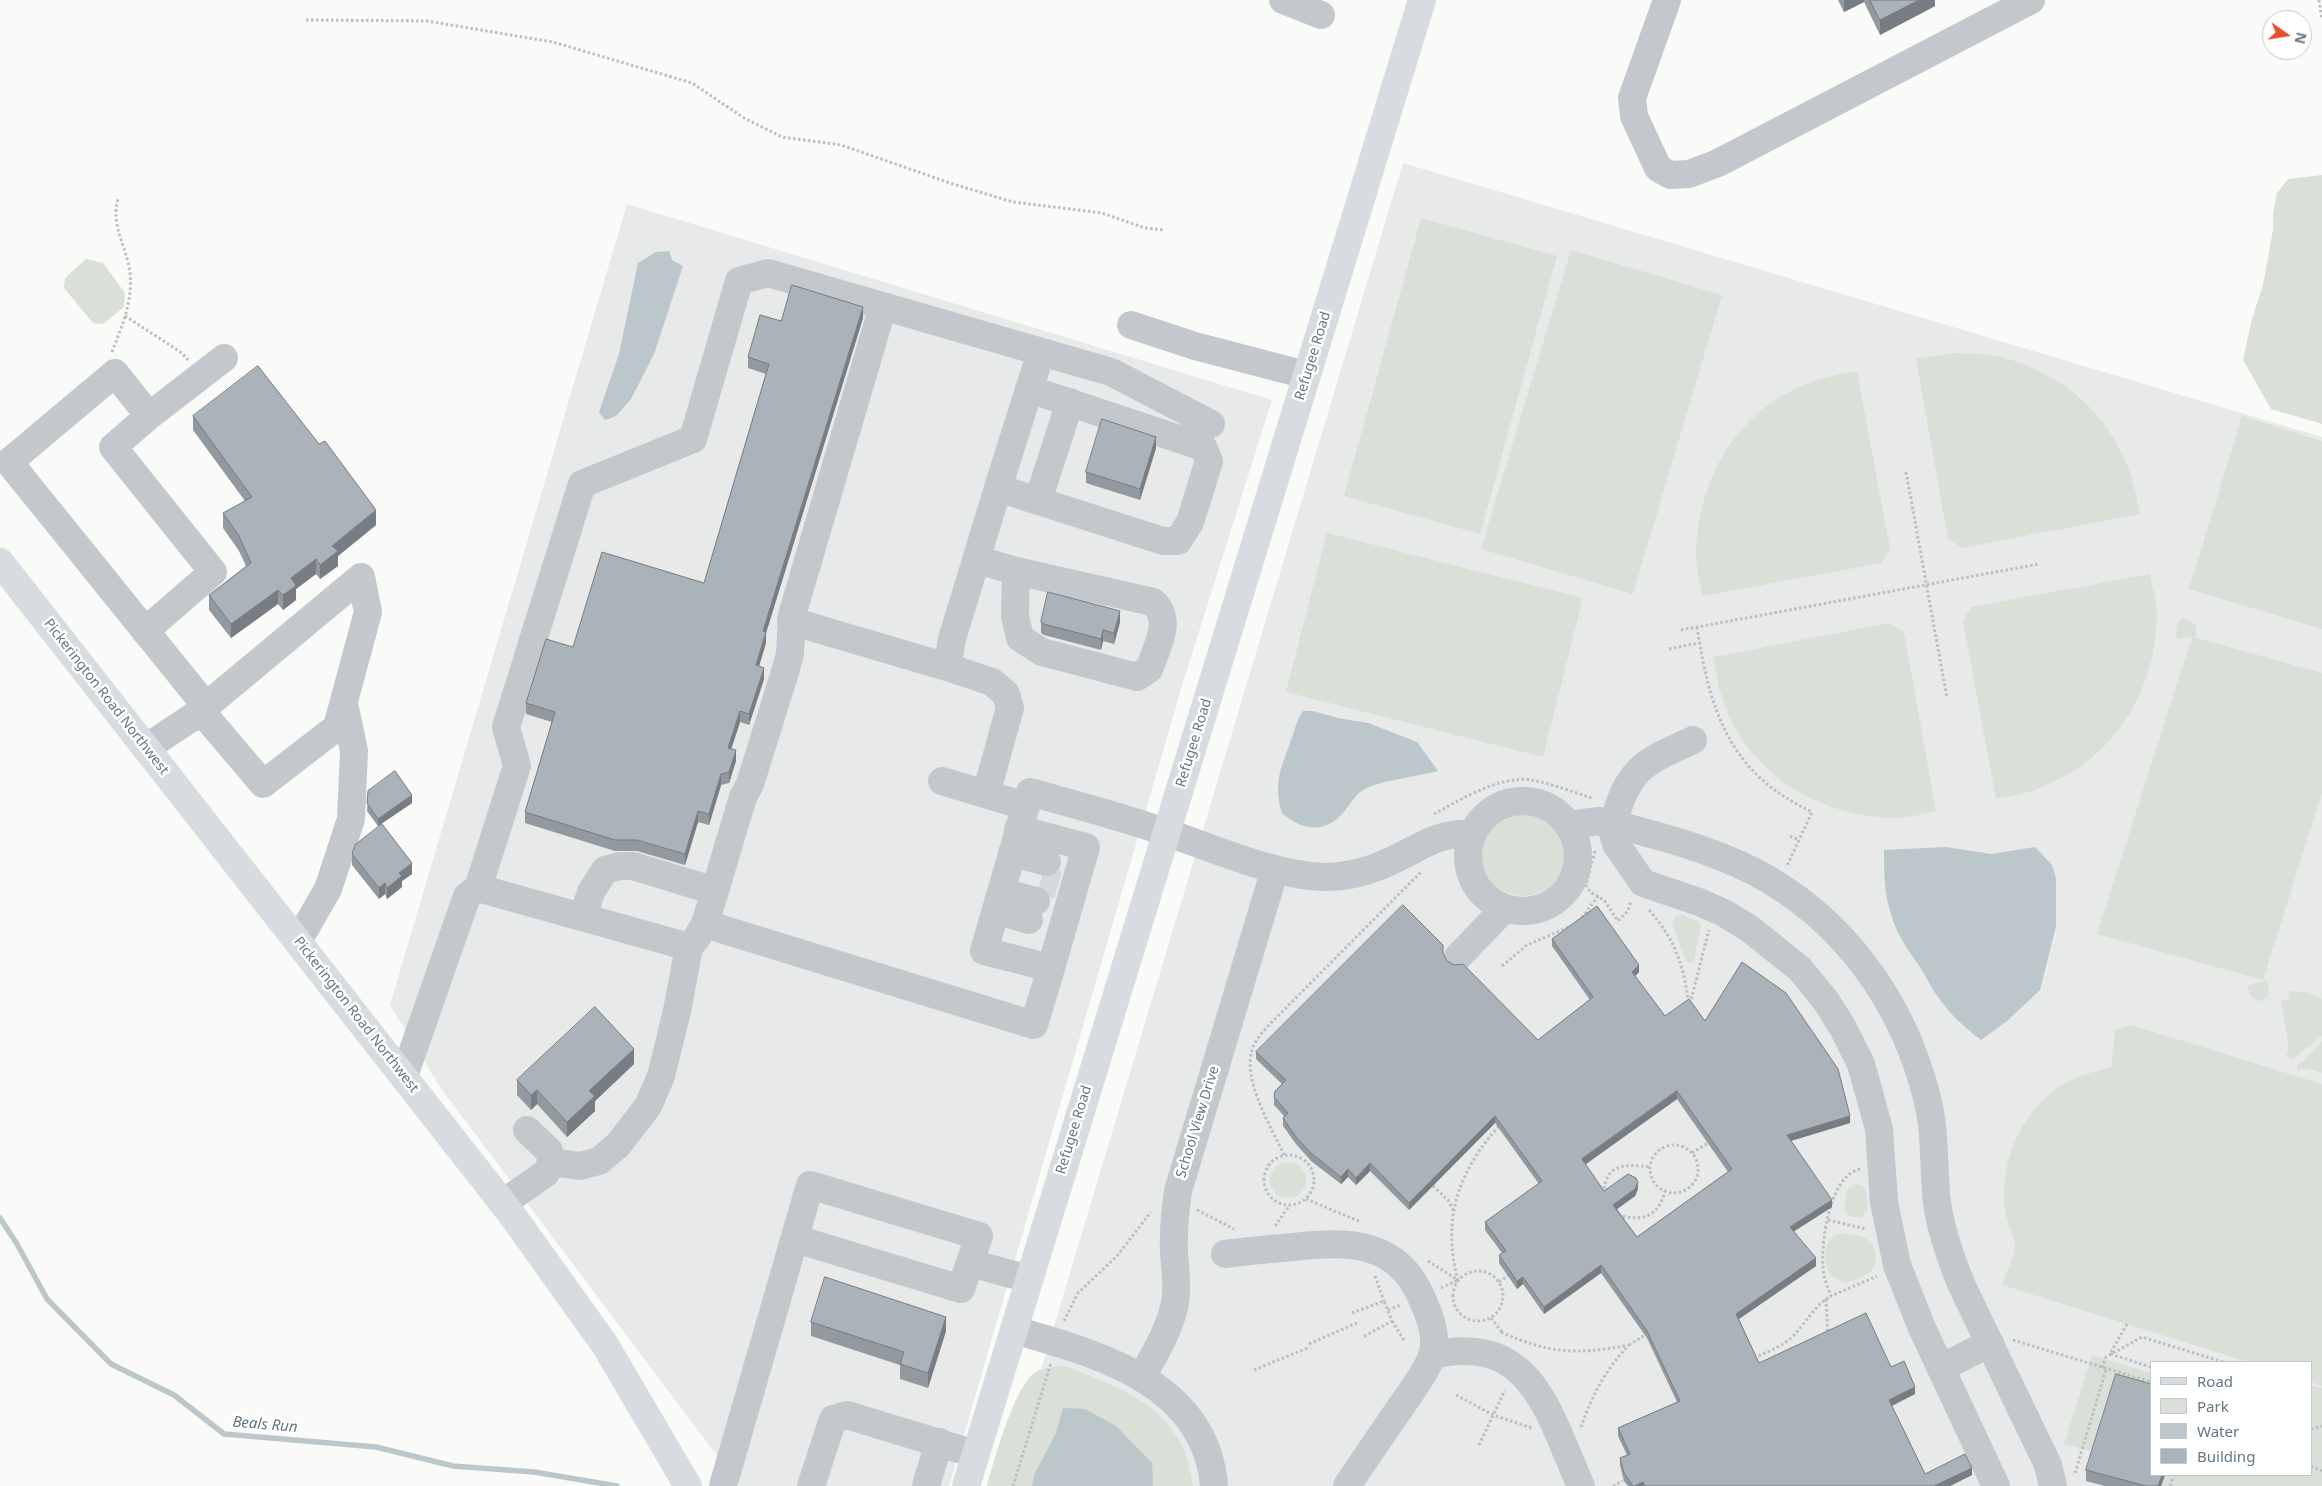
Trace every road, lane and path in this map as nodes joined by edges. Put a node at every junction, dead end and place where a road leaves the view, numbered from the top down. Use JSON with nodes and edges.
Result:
{"nodes":[{"id":1,"x":1283,"y":0,"type":"edge"},
{"id":2,"x":1422,"y":0,"type":"edge"},
{"id":3,"x":1667,"y":0,"type":"edge"},
{"id":4,"x":2031,"y":0,"type":"edge"},
{"id":5,"x":2319,"y":0,"type":"edge"},
{"id":6,"x":1321,"y":15,"type":"dead end"},
{"id":7,"x":2322,"y":19,"type":"edge"},
{"id":8,"x":306,"y":20,"type":"dead end"},
{"id":9,"x":118,"y":199,"type":"dead end"},
{"id":10,"x":1165,"y":230,"type":"dead end"},
{"id":11,"x":883,"y":306,"type":"junction"},
{"id":12,"x":125,"y":316,"type":"junction"},
{"id":13,"x":1131,"y":325,"type":"dead end"},
{"id":14,"x":1041,"y":352,"type":"junction"},
{"id":15,"x":224,"y":358,"type":"dead end"},
{"id":16,"x":115,"y":374,"type":"junction"},
{"id":17,"x":201,"y":375,"type":"junction"},
{"id":18,"x":1306,"y":375,"type":"junction"},
{"id":19,"x":1029,"y":389,"type":"junction"},
{"id":20,"x":1070,"y":402,"type":"junction"},
{"id":21,"x":149,"y":416,"type":"junction"},
{"id":22,"x":1207,"y":435,"type":"junction"},
{"id":23,"x":1906,"y":472,"type":"dead end"},
{"id":24,"x":998,"y":488,"type":"junction"},
{"id":25,"x":1038,"y":501,"type":"junction"},
{"id":26,"x":978,"y":560,"type":"junction"},
{"id":27,"x":0,"y":562,"type":"edge"},
{"id":28,"x":2039,"y":564,"type":"dead end"},
{"id":29,"x":1016,"y":571,"type":"junction"},
{"id":30,"x":1926,"y":585,"type":"junction"},
{"id":31,"x":791,"y":621,"type":"junction"},
{"id":32,"x":1696,"y":627,"type":"junction"},
{"id":33,"x":1681,"y":630,"type":"dead end"},
{"id":34,"x":145,"y":631,"type":"junction"},
{"id":35,"x":1699,"y":644,"type":"junction"},
{"id":36,"x":1669,"y":649,"type":"dead end"},
{"id":37,"x":947,"y":667,"type":"junction"},
{"id":38,"x":1947,"y":698,"type":"dead end"},
{"id":39,"x":344,"y":702,"type":"junction"},
{"id":40,"x":200,"y":711,"type":"junction"},
{"id":41,"x":1693,"y":740,"type":"dead end"},
{"id":42,"x":146,"y":748,"type":"junction"},
{"id":43,"x":942,"y":781,"type":"dead end"},
{"id":44,"x":986,"y":794,"type":"junction"},
{"id":45,"x":1568,"y":825,"type":"junction"},
{"id":46,"x":1613,"y":828,"type":"junction"},
{"id":47,"x":1166,"y":832,"type":"junction"},
{"id":48,"x":1472,"y":834,"type":"junction"},
{"id":49,"x":1790,"y":836,"type":"dead end"},
{"id":50,"x":1799,"y":840,"type":"junction"},
{"id":51,"x":1423,"y":843,"type":"junction"},
{"id":52,"x":1010,"y":860,"type":"junction"},
{"id":53,"x":1275,"y":869,"type":"junction"},
{"id":54,"x":1771,"y":882,"type":"junction"},
{"id":55,"x":478,"y":888,"type":"junction"},
{"id":56,"x":715,"y":891,"type":"junction"},
{"id":57,"x":1054,"y":895,"type":"junction"},
{"id":58,"x":1598,"y":896,"type":"junction"},
{"id":59,"x":1632,"y":898,"type":"dead end"},
{"id":60,"x":1645,"y":906,"type":"dead end"},
{"id":61,"x":1505,"y":908,"type":"junction"},
{"id":62,"x":583,"y":917,"type":"junction"},
{"id":63,"x":1579,"y":920,"type":"edge"},
{"id":64,"x":1711,"y":922,"type":"dead end"},
{"id":65,"x":1575,"y":923,"type":"edge"},
{"id":66,"x":705,"y":924,"type":"junction"},
{"id":67,"x":298,"y":941,"type":"junction"},
{"id":68,"x":689,"y":947,"type":"junction"},
{"id":69,"x":1458,"y":957,"type":"dead end"},
{"id":70,"x":1502,"y":966,"type":"dead end"},
{"id":71,"x":1051,"y":968,"type":"junction"},
{"id":72,"x":404,"y":1076,"type":"junction"},
{"id":73,"x":1506,"y":1118,"type":"edge"},
{"id":74,"x":527,"y":1130,"type":"dead end"},
{"id":75,"x":1708,"y":1143,"type":"edge"},
{"id":76,"x":1692,"y":1153,"type":"junction"},
{"id":77,"x":1284,"y":1156,"type":"junction"},
{"id":78,"x":552,"y":1162,"type":"junction"},
{"id":79,"x":1651,"y":1167,"type":"junction"},
{"id":80,"x":1863,"y":1168,"type":"dead end"},
{"id":81,"x":1433,"y":1186,"type":"edge"},
{"id":82,"x":1665,"y":1191,"type":"junction"},
{"id":83,"x":1604,"y":1194,"type":"edge"},
{"id":84,"x":1306,"y":1199,"type":"junction"},
{"id":85,"x":503,"y":1203,"type":"junction"},
{"id":86,"x":1176,"y":1206,"type":"junction"},
{"id":87,"x":1289,"y":1206,"type":"junction"},
{"id":88,"x":1453,"y":1210,"type":"junction"},
{"id":89,"x":1617,"y":1214,"type":"edge"},
{"id":90,"x":1828,"y":1220,"type":"junction"},
{"id":91,"x":1364,"y":1223,"type":"dead end"},
{"id":92,"x":1875,"y":1231,"type":"dead end"},
{"id":93,"x":1270,"y":1233,"type":"dead end"},
{"id":94,"x":796,"y":1239,"type":"junction"},
{"id":95,"x":1232,"y":1243,"type":"joint"},
{"id":96,"x":1426,"y":1260,"type":"dead end"},
{"id":97,"x":970,"y":1263,"type":"junction"},
{"id":98,"x":1884,"y":1273,"type":"dead end"},
{"id":99,"x":1508,"y":1276,"type":"edge"},
{"id":100,"x":1029,"y":1279,"type":"junction"},
{"id":101,"x":1458,"y":1280,"type":"junction"},
{"id":102,"x":1499,"y":1282,"type":"junction"},
{"id":103,"x":1831,"y":1296,"type":"junction"},
{"id":104,"x":1826,"y":1298,"type":"junction"},
{"id":105,"x":1352,"y":1312,"type":"dead end"},
{"id":106,"x":1392,"y":1321,"type":"junction"},
{"id":107,"x":1357,"y":1323,"type":"dead end"},
{"id":108,"x":2127,"y":1324,"type":"dead end"},
{"id":109,"x":1655,"y":1329,"type":"edge"},
{"id":110,"x":1014,"y":1330,"type":"junction"},
{"id":111,"x":1501,"y":1332,"type":"dead end"},
{"id":112,"x":1363,"y":1336,"type":"dead end"},
{"id":113,"x":1829,"y":1338,"type":"edge"},
{"id":114,"x":1405,"y":1342,"type":"dead end"},
{"id":115,"x":2001,"y":1342,"type":"junction"},
{"id":116,"x":1630,"y":1345,"type":"junction"},
{"id":117,"x":2110,"y":1354,"type":"junction"},
{"id":118,"x":1432,"y":1355,"type":"junction"},
{"id":119,"x":1753,"y":1359,"type":"edge"},
{"id":120,"x":2220,"y":1361,"type":"edge"},
{"id":121,"x":2150,"y":1367,"type":"edge"},
{"id":122,"x":1941,"y":1368,"type":"junction"},
{"id":123,"x":2104,"y":1368,"type":"junction"},
{"id":124,"x":1254,"y":1370,"type":"dead end"},
{"id":125,"x":1142,"y":1377,"type":"junction"},
{"id":126,"x":2150,"y":1382,"type":"edge"},
{"id":127,"x":1508,"y":1384,"type":"dead end"},
{"id":128,"x":1456,"y":1396,"type":"dead end"},
{"id":129,"x":1493,"y":1416,"type":"junction"},
{"id":130,"x":1568,"y":1430,"type":"junction"},
{"id":131,"x":939,"y":1442,"type":"junction"},
{"id":132,"x":1479,"y":1445,"type":"dead end"},
{"id":133,"x":976,"y":1454,"type":"junction"},
{"id":134,"x":1624,"y":1481,"type":"edge"},
{"id":135,"x":2064,"y":1481,"type":"edge"},
{"id":136,"x":688,"y":1486,"type":"edge"},
{"id":137,"x":723,"y":1486,"type":"edge"},
{"id":138,"x":811,"y":1486,"type":"edge"},
{"id":139,"x":926,"y":1486,"type":"edge"},
{"id":140,"x":966,"y":1486,"type":"edge"},
{"id":141,"x":1214,"y":1486,"type":"edge"},
{"id":142,"x":1347,"y":1486,"type":"edge"},
{"id":143,"x":1581,"y":1486,"type":"edge"},
{"id":144,"x":1613,"y":1486,"type":"edge"},
{"id":145,"x":1996,"y":1486,"type":"edge"}],
"edges":[{"from":1,"to":6,"type":"street"},
{"from":2,"to":18,"type":"main road","name":"Refugee Road"},
{"from":3,"to":4,"type":"street"},
{"from":5,"to":7,"type":"path"},
{"from":8,"to":10,"type":"path"},
{"from":9,"to":12,"type":"path"},
{"from":11,"to":14,"type":"street"},
{"from":11,"to":31,"type":"street"},
{"from":11,"to":55,"type":"street"},
{"from":12,"to":16,"type":"path"},
{"from":12,"to":17,"type":"path"},
{"from":13,"to":18,"type":"street"},
{"from":14,"to":19,"type":"street"},
{"from":14,"to":22,"type":"street"},
{"from":15,"to":17,"type":"street"},
{"from":16,"to":21,"type":"street"},
{"from":16,"to":34,"type":"street"},
{"from":17,"to":21,"type":"street"},
{"from":18,"to":47,"type":"main road","name":"Refugee Road"},
{"from":19,"to":20,"type":"street"},
{"from":19,"to":24,"type":"street"},
{"from":20,"to":22,"type":"street"},
{"from":20,"to":25,"type":"street"},
{"from":21,"to":34,"type":"street"},
{"from":22,"to":25,"type":"street"},
{"from":23,"to":30,"type":"path"},
{"from":24,"to":25,"type":"street"},
{"from":24,"to":26,"type":"street"},
{"from":26,"to":29,"type":"street"},
{"from":26,"to":37,"type":"street"},
{"from":27,"to":42,"type":"main road","name":"Pickerington Road Northwest"},
{"from":28,"to":30,"type":"path"},
{"from":29,"to":29,"type":"street"},
{"from":30,"to":32,"type":"path"},
{"from":30,"to":38,"type":"path"},
{"from":31,"to":37,"type":"street"},
{"from":31,"to":56,"type":"street"},
{"from":32,"to":33,"type":"path"},
{"from":32,"to":35,"type":"path"},
{"from":34,"to":40,"type":"street"},
{"from":35,"to":36,"type":"path"},
{"from":35,"to":50,"type":"path"},
{"from":37,"to":44,"type":"street"},
{"from":39,"to":40,"type":"street"},
{"from":39,"to":40,"type":"street"},
{"from":39,"to":67,"type":"street"},
{"from":40,"to":42,"type":"street"},
{"from":41,"to":46,"type":"street"},
{"from":42,"to":67,"type":"main road","name":"Pickerington Road Northwest"},
{"from":43,"to":44,"type":"street"},
{"from":44,"to":52,"type":"street"},
{"from":45,"to":46,"type":"street"},
{"from":45,"to":48,"type":"street"},
{"from":45,"to":61,"type":"street"},
{"from":46,"to":54,"type":"street"},
{"from":46,"to":58,"type":"path"},
{"from":46,"to":122,"type":"street"},
{"from":47,"to":52,"type":"street"},
{"from":47,"to":53,"type":"street"},
{"from":47,"to":100,"type":"main road","name":"Refugee Road"},
{"from":48,"to":51,"type":"street"},
{"from":48,"to":61,"type":"street"},
{"from":49,"to":50,"type":"path"},
{"from":50,"to":54,"type":"path"},
{"from":51,"to":53,"type":"street"},
{"from":51,"to":77,"type":"path"},
{"from":52,"to":57,"type":"street"},
{"from":52,"to":57,"type":"street"},
{"from":52,"to":57,"type":"street"},
{"from":52,"to":71,"type":"street"},
{"from":53,"to":86,"type":"street","name":"School View Drive"},
{"from":54,"to":115,"type":"street"},
{"from":55,"to":62,"type":"street"},
{"from":55,"to":72,"type":"street"},
{"from":56,"to":62,"type":"street"},
{"from":56,"to":66,"type":"street"},
{"from":57,"to":71,"type":"street"},
{"from":58,"to":59,"type":"path"},
{"from":58,"to":63,"type":"path"},
{"from":60,"to":64,"type":"path"},
{"from":61,"to":69,"type":"street"},
{"from":62,"to":68,"type":"street"},
{"from":65,"to":70,"type":"path"},
{"from":66,"to":68,"type":"street"},
{"from":66,"to":71,"type":"street"},
{"from":67,"to":72,"type":"main road","name":"Pickerington Road Northwest"},
{"from":68,"to":78,"type":"street"},
{"from":72,"to":85,"type":"main road","name":"Pickerington Road Northwest"},
{"from":73,"to":88,"type":"path"},
{"from":74,"to":78,"type":"street"},
{"from":75,"to":76,"type":"path"},
{"from":76,"to":79,"type":"path"},
{"from":76,"to":82,"type":"path"},
{"from":77,"to":84,"type":"path"},
{"from":77,"to":87,"type":"path"},
{"from":78,"to":85,"type":"street"},
{"from":79,"to":82,"type":"path"},
{"from":79,"to":83,"type":"path"},
{"from":80,"to":90,"type":"path"},
{"from":81,"to":88,"type":"path"},
{"from":82,"to":89,"type":"path"},
{"from":84,"to":87,"type":"path"},
{"from":84,"to":91,"type":"path"},
{"from":85,"to":136,"type":"main road","name":"Pickerington Road Northwest"},
{"from":86,"to":95,"type":"path"},
{"from":86,"to":125,"type":"street","name":"School View Drive"},
{"from":87,"to":93,"type":"path"},
{"from":88,"to":101,"type":"path"},
{"from":90,"to":92,"type":"path"},
{"from":90,"to":103,"type":"path"},
{"from":94,"to":97,"type":"street"},
{"from":94,"to":97,"type":"street"},
{"from":94,"to":137,"type":"street"},
{"from":95,"to":118,"type":"street"},
{"from":96,"to":101,"type":"path"},
{"from":97,"to":100,"type":"street"},
{"from":98,"to":103,"type":"path"},
{"from":99,"to":102,"type":"path"},
{"from":100,"to":110,"type":"main road","name":"Refugee Road"},
{"from":101,"to":102,"type":"path"},
{"from":101,"to":102,"type":"path"},
{"from":103,"to":104,"type":"path"},
{"from":104,"to":113,"type":"path"},
{"from":104,"to":119,"type":"path"},
{"from":105,"to":106,"type":"path"},
{"from":106,"to":112,"type":"path"},
{"from":106,"to":114,"type":"path"},
{"from":107,"to":124,"type":"path"},
{"from":108,"to":117,"type":"path"},
{"from":109,"to":116,"type":"path"},
{"from":110,"to":125,"type":"street"},
{"from":110,"to":133,"type":"main road","name":"Refugee Road"},
{"from":111,"to":116,"type":"path"},
{"from":115,"to":122,"type":"street"},
{"from":115,"to":123,"type":"path"},
{"from":115,"to":135,"type":"street"},
{"from":116,"to":130,"type":"path"},
{"from":117,"to":120,"type":"path"},
{"from":117,"to":121,"type":"path"},
{"from":117,"to":123,"type":"path"},
{"from":118,"to":130,"type":"street"},
{"from":118,"to":142,"type":"street"},
{"from":122,"to":145,"type":"street"},
{"from":123,"to":126,"type":"path"},
{"from":123,"to":135,"type":"path"},
{"from":125,"to":141,"type":"street"},
{"from":127,"to":129,"type":"path"},
{"from":128,"to":129,"type":"path"},
{"from":129,"to":130,"type":"path"},
{"from":129,"to":132,"type":"path"},
{"from":130,"to":143,"type":"street"},
{"from":131,"to":133,"type":"street"},
{"from":131,"to":138,"type":"street"},
{"from":131,"to":139,"type":"street"},
{"from":133,"to":140,"type":"main road","name":"Refugee Road"},
{"from":134,"to":144,"type":"path"}]}
